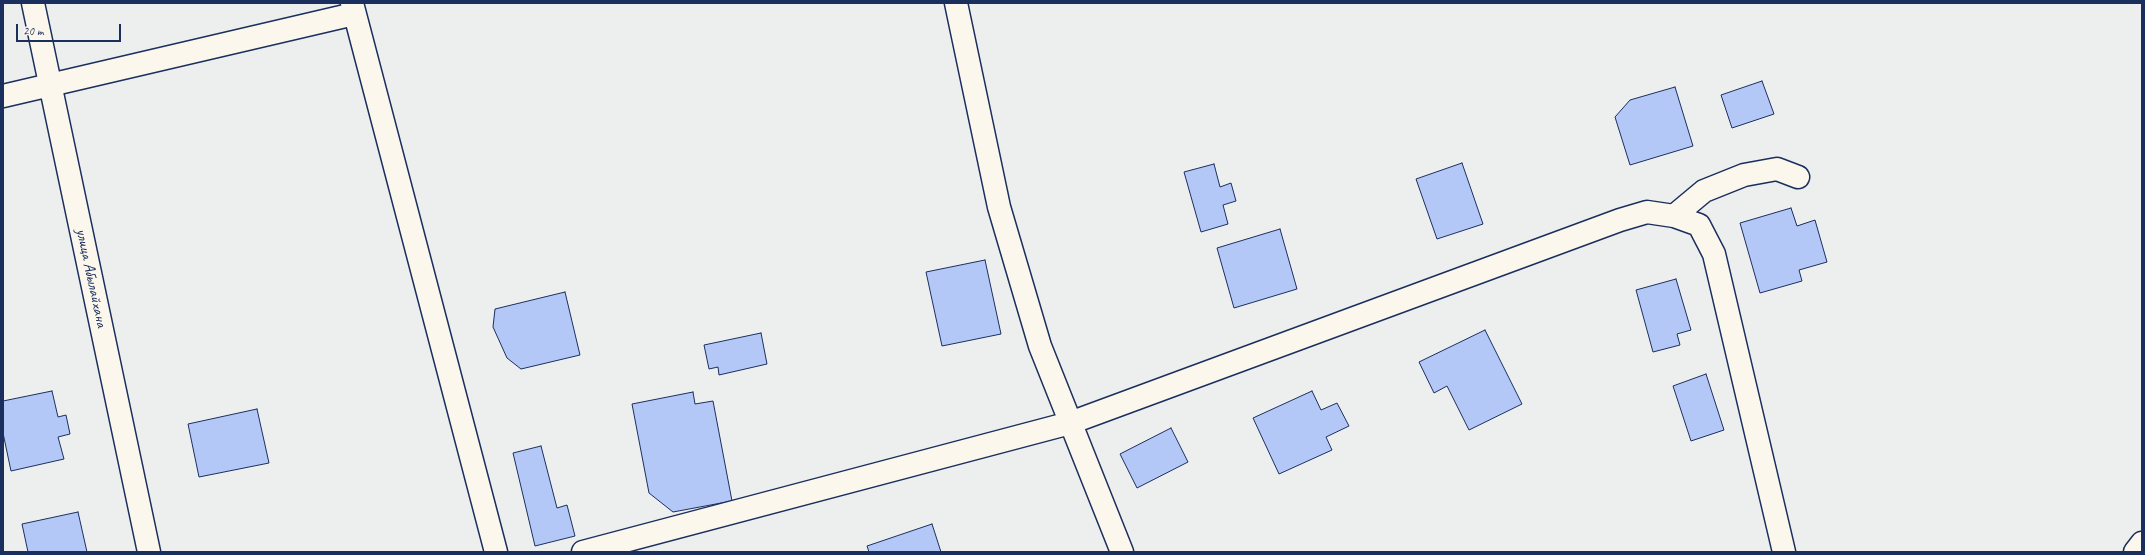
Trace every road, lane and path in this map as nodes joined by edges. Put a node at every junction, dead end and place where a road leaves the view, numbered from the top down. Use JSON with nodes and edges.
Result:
{"nodes":[{"id":1,"x":33,"y":3,"type":"edge"},
{"id":2,"x":956,"y":3,"type":"edge"},
{"id":3,"x":353,"y":9,"type":"edge"},
{"id":4,"x":50,"y":85,"type":"junction"},
{"id":5,"x":3,"y":96,"type":"edge"},
{"id":6,"x":1798,"y":178,"type":"dead end"},
{"id":7,"x":1674,"y":216,"type":"junction"},
{"id":8,"x":1070,"y":423,"type":"junction"},
{"id":9,"x":2142,"y":543,"type":"edge"},
{"id":10,"x":149,"y":552,"type":"edge"},
{"id":11,"x":496,"y":552,"type":"edge"},
{"id":12,"x":583,"y":552,"type":"edge"},
{"id":13,"x":1122,"y":552,"type":"edge"},
{"id":14,"x":1784,"y":552,"type":"edge"},
{"id":15,"x":2135,"y":552,"type":"edge"}],
"edges":[{"from":1,"to":4,"type":"street","name":"улица Абылайхана"},
{"from":2,"to":8,"type":"street"},
{"from":3,"to":4,"type":"street"},
{"from":3,"to":11,"type":"street"},
{"from":4,"to":5,"type":"street"},
{"from":4,"to":10,"type":"street","name":"улица Абылайхана"},
{"from":6,"to":7,"type":"street"},
{"from":7,"to":8,"type":"street"},
{"from":7,"to":14,"type":"street"},
{"from":8,"to":12,"type":"street"},
{"from":8,"to":13,"type":"street"},
{"from":9,"to":15,"type":"street"}]}
